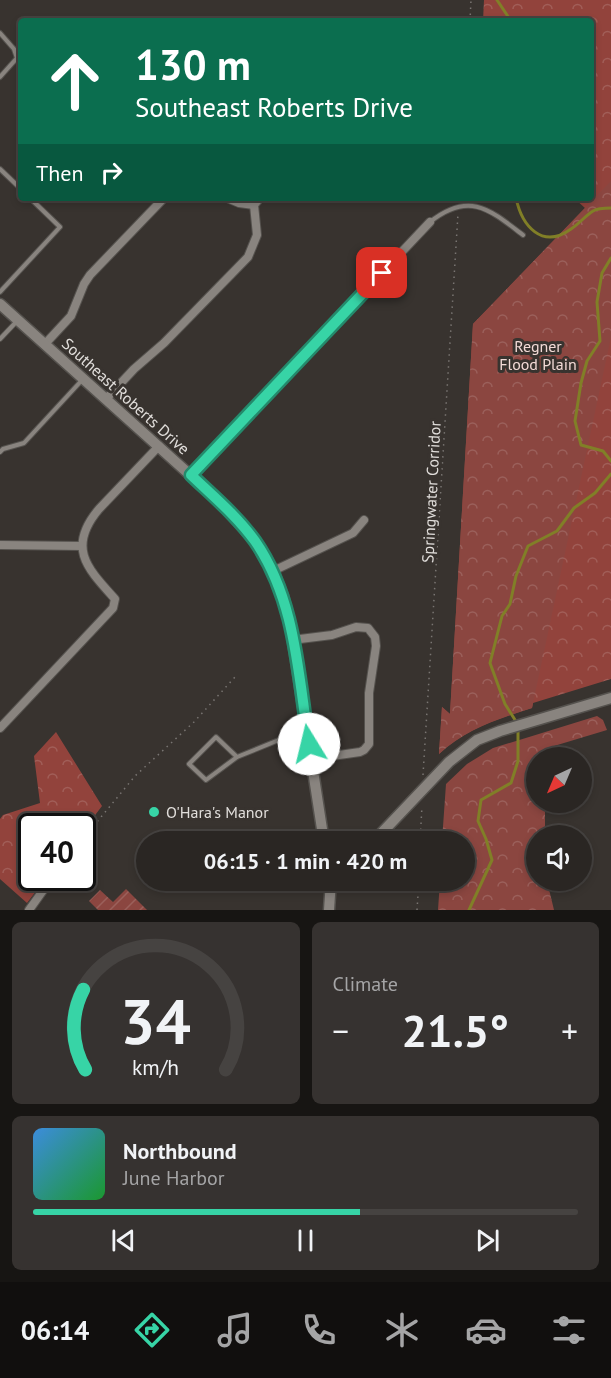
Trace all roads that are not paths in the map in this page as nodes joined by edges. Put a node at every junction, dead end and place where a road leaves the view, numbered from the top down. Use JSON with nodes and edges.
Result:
{"nodes":[{"id":1,"x":0,"y":33,"type":"edge"},
{"id":2,"x":18,"y":52,"type":"edge"},
{"id":3,"x":18,"y":56,"type":"edge"},
{"id":4,"x":0,"y":77,"type":"edge"},
{"id":5,"x":0,"y":170,"type":"edge"},
{"id":6,"x":18,"y":186,"type":"edge"},
{"id":7,"x":33,"y":201,"type":"edge"},
{"id":8,"x":161,"y":201,"type":"edge"},
{"id":9,"x":234,"y":201,"type":"edge"},
{"id":10,"x":257,"y":202,"type":"edge"},
{"id":11,"x":430,"y":222,"type":"joint"},
{"id":12,"x":523,"y":235,"type":"dead end"},
{"id":13,"x":0,"y":292,"type":"edge"},
{"id":14,"x":0,"y":304,"type":"edge"},
{"id":15,"x":18,"y":320,"type":"junction"},
{"id":16,"x":0,"y":339,"type":"edge"},
{"id":17,"x":45,"y":344,"type":"junction"},
{"id":18,"x":83,"y":378,"type":"junction"},
{"id":19,"x":106,"y":399,"type":"junction"},
{"id":20,"x":159,"y":446,"type":"junction"},
{"id":21,"x":0,"y":452,"type":"edge"},
{"id":22,"x":191,"y":475,"type":"junction"},
{"id":23,"x":364,"y":520,"type":"dead end"},
{"id":24,"x":0,"y":544,"type":"edge"},
{"id":25,"x":82,"y":546,"type":"junction"},
{"id":26,"x":273,"y":571,"type":"junction"},
{"id":27,"x":292,"y":640,"type":"junction"},
{"id":28,"x":610,"y":701,"type":"edge"},
{"id":29,"x":0,"y":728,"type":"edge"},
{"id":30,"x":307,"y":728,"type":"junction"},
{"id":31,"x":237,"y":757,"type":"junction"},
{"id":32,"x":311,"y":759,"type":"junction"},
{"id":33,"x":322,"y":831,"type":"edge"},
{"id":34,"x":384,"y":831,"type":"edge"},
{"id":35,"x":43,"y":891,"type":"edge"},
{"id":36,"x":330,"y":891,"type":"edge"},
{"id":37,"x":29,"y":910,"type":"edge"},
{"id":38,"x":329,"y":910,"type":"edge"}],
"edges":[{"from":1,"to":2,"type":"lane"},
{"from":3,"to":4,"type":"lane"},
{"from":5,"to":6,"type":"lane"},
{"from":7,"to":13,"type":"lane"},
{"from":8,"to":17,"type":"street"},
{"from":9,"to":10,"type":"street"},
{"from":10,"to":19,"type":"street"},
{"from":11,"to":12,"type":"lane"},
{"from":11,"to":22,"type":"street"},
{"from":14,"to":15,"type":"street","name":"Southeast Roberts Drive"},
{"from":15,"to":16,"type":"lane"},
{"from":15,"to":17,"type":"street","name":"Southeast Roberts Drive"},
{"from":17,"to":18,"type":"street","name":"Southeast Roberts Drive"},
{"from":18,"to":19,"type":"street","name":"Southeast Roberts Drive"},
{"from":18,"to":21,"type":"lane"},
{"from":19,"to":20,"type":"street","name":"Southeast Roberts Drive"},
{"from":20,"to":22,"type":"street","name":"Southeast Roberts Drive"},
{"from":20,"to":25,"type":"street"},
{"from":22,"to":26,"type":"street","name":"Southeast Roberts Drive"},
{"from":23,"to":26,"type":"street"},
{"from":24,"to":25,"type":"street"},
{"from":25,"to":29,"type":"street"},
{"from":26,"to":27,"type":"street","name":"Southeast Roberts Drive"},
{"from":27,"to":30,"type":"street","name":"Southeast Roberts Drive"},
{"from":27,"to":32,"type":"street"},
{"from":28,"to":34,"type":"street"},
{"from":30,"to":31,"type":"lane"},
{"from":30,"to":32,"type":"street","name":"Southeast Roberts Drive"},
{"from":31,"to":31,"type":"lane"},
{"from":32,"to":33,"type":"street","name":"Southeast Roberts Drive"},
{"from":35,"to":37,"type":"street"},
{"from":36,"to":38,"type":"street"}]}
